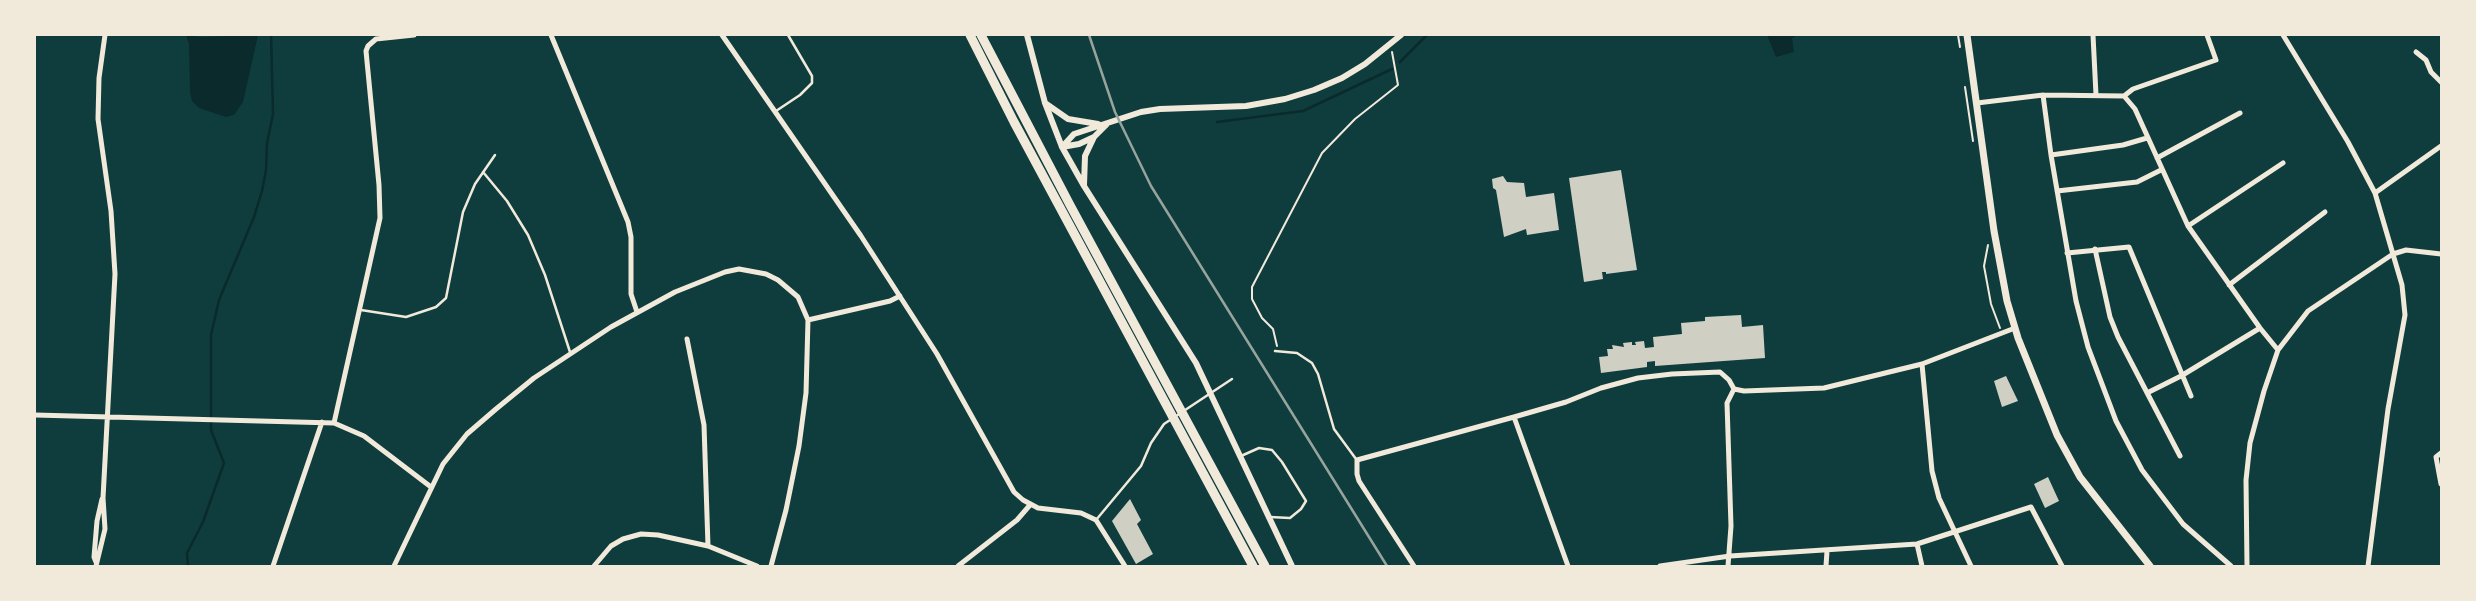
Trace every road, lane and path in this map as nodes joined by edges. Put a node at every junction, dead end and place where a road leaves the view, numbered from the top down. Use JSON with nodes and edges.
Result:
{"nodes":[{"id":1,"x":104,"y":35,"type":"edge"},
{"id":2,"x":414,"y":35,"type":"edge"},
{"id":3,"x":551,"y":35,"type":"edge"},
{"id":4,"x":722,"y":35,"type":"edge"},
{"id":5,"x":788,"y":35,"type":"edge"},
{"id":6,"x":970,"y":35,"type":"edge"},
{"id":7,"x":982,"y":35,"type":"edge"},
{"id":8,"x":1027,"y":35,"type":"edge"},
{"id":9,"x":1401,"y":35,"type":"edge"},
{"id":10,"x":1958,"y":35,"type":"edge"},
{"id":11,"x":1967,"y":35,"type":"edge"},
{"id":12,"x":2092,"y":35,"type":"edge"},
{"id":13,"x":2207,"y":35,"type":"edge"},
{"id":14,"x":2283,"y":35,"type":"edge"},
{"id":15,"x":372,"y":38,"type":"edge"},
{"id":16,"x":1960,"y":51,"type":"dead end"},
{"id":17,"x":2416,"y":52,"type":"dead end"},
{"id":18,"x":1391,"y":53,"type":"dead end"},
{"id":19,"x":2441,"y":82,"type":"edge"},
{"id":20,"x":1965,"y":87,"type":"dead end"},
{"id":21,"x":2043,"y":95,"type":"junction"},
{"id":22,"x":2096,"y":96,"type":"junction"},
{"id":23,"x":2124,"y":96,"type":"junction"},
{"id":24,"x":1045,"y":103,"type":"junction"},
{"id":25,"x":1977,"y":103,"type":"junction"},
{"id":26,"x":774,"y":112,"type":"junction"},
{"id":27,"x":2240,"y":113,"type":"dead end"},
{"id":28,"x":1107,"y":125,"type":"junction"},
{"id":29,"x":1970,"y":136,"type":"dead end"},
{"id":30,"x":1094,"y":137,"type":"junction"},
{"id":31,"x":2147,"y":138,"type":"junction"},
{"id":32,"x":1062,"y":146,"type":"junction"},
{"id":33,"x":2441,"y":146,"type":"edge"},
{"id":34,"x":495,"y":155,"type":"dead end"},
{"id":35,"x":2050,"y":155,"type":"junction"},
{"id":36,"x":2157,"y":158,"type":"junction"},
{"id":37,"x":2283,"y":163,"type":"dead end"},
{"id":38,"x":2161,"y":170,"type":"junction"},
{"id":39,"x":483,"y":172,"type":"junction"},
{"id":40,"x":1084,"y":186,"type":"junction"},
{"id":41,"x":2056,"y":191,"type":"junction"},
{"id":42,"x":2375,"y":193,"type":"junction"},
{"id":43,"x":2326,"y":212,"type":"dead end"},
{"id":44,"x":2188,"y":226,"type":"junction"},
{"id":45,"x":2095,"y":249,"type":"junction"},
{"id":46,"x":2066,"y":253,"type":"junction"},
{"id":47,"x":2393,"y":254,"type":"junction"},
{"id":48,"x":2441,"y":254,"type":"edge"},
{"id":49,"x":1984,"y":266,"type":"dead end"},
{"id":50,"x":2229,"y":285,"type":"junction"},
{"id":51,"x":900,"y":296,"type":"junction"},
{"id":52,"x":361,"y":310,"type":"junction"},
{"id":53,"x":637,"y":312,"type":"junction"},
{"id":54,"x":808,"y":320,"type":"junction"},
{"id":55,"x":2014,"y":328,"type":"junction"},
{"id":56,"x":2260,"y":328,"type":"junction"},
{"id":57,"x":2002,"y":332,"type":"junction"},
{"id":58,"x":687,"y":339,"type":"dead end"},
{"id":59,"x":1276,"y":342,"type":"dead end"},
{"id":60,"x":2278,"y":350,"type":"junction"},
{"id":61,"x":1275,"y":351,"type":"dead end"},
{"id":62,"x":570,"y":352,"type":"junction"},
{"id":63,"x":1922,"y":364,"type":"junction"},
{"id":64,"x":2181,"y":376,"type":"junction"},
{"id":65,"x":1232,"y":379,"type":"dead end"},
{"id":66,"x":1734,"y":390,"type":"junction"},
{"id":67,"x":2147,"y":392,"type":"junction"},
{"id":68,"x":2190,"y":396,"type":"dead end"},
{"id":69,"x":35,"y":415,"type":"edge"},
{"id":70,"x":107,"y":417,"type":"junction"},
{"id":71,"x":1514,"y":417,"type":"junction"},
{"id":72,"x":322,"y":422,"type":"junction"},
{"id":73,"x":334,"y":423,"type":"junction"},
{"id":74,"x":2441,"y":453,"type":"edge"},
{"id":75,"x":1241,"y":456,"type":"junction"},
{"id":76,"x":2180,"y":456,"type":"dead end"},
{"id":77,"x":1357,"y":460,"type":"junction"},
{"id":78,"x":2441,"y":484,"type":"edge"},
{"id":79,"x":431,"y":487,"type":"junction"},
{"id":80,"x":1030,"y":505,"type":"junction"},
{"id":81,"x":1270,"y":517,"type":"junction"},
{"id":82,"x":1096,"y":520,"type":"junction"},
{"id":83,"x":1953,"y":532,"type":"junction"},
{"id":84,"x":1917,"y":544,"type":"junction"},
{"id":85,"x":708,"y":546,"type":"junction"},
{"id":86,"x":1828,"y":551,"type":"junction"},
{"id":87,"x":1730,"y":556,"type":"junction"},
{"id":88,"x":96,"y":564,"type":"edge"},
{"id":89,"x":273,"y":566,"type":"edge"},
{"id":90,"x":394,"y":566,"type":"edge"},
{"id":91,"x":594,"y":566,"type":"edge"},
{"id":92,"x":757,"y":566,"type":"edge"},
{"id":93,"x":771,"y":566,"type":"edge"},
{"id":94,"x":958,"y":566,"type":"edge"},
{"id":95,"x":1125,"y":566,"type":"edge"},
{"id":96,"x":1253,"y":566,"type":"edge"},
{"id":97,"x":1265,"y":566,"type":"edge"},
{"id":98,"x":1292,"y":566,"type":"edge"},
{"id":99,"x":1414,"y":566,"type":"edge"},
{"id":100,"x":1568,"y":566,"type":"edge"},
{"id":101,"x":1660,"y":566,"type":"edge"},
{"id":102,"x":1728,"y":566,"type":"edge"},
{"id":103,"x":1826,"y":566,"type":"edge"},
{"id":104,"x":1922,"y":566,"type":"edge"},
{"id":105,"x":1971,"y":566,"type":"edge"},
{"id":106,"x":2062,"y":566,"type":"edge"},
{"id":107,"x":2150,"y":566,"type":"edge"},
{"id":108,"x":2231,"y":566,"type":"edge"},
{"id":109,"x":2247,"y":566,"type":"edge"},
{"id":110,"x":2368,"y":566,"type":"edge"}],
"edges":[{"from":1,"to":70,"type":"street"},
{"from":2,"to":15,"type":"street"},
{"from":3,"to":53,"type":"street"},
{"from":4,"to":26,"type":"street"},
{"from":5,"to":26,"type":"lane"},
{"from":6,"to":96,"type":"highway"},
{"from":7,"to":97,"type":"highway"},
{"from":8,"to":24,"type":"street"},
{"from":9,"to":28,"type":"street"},
{"from":10,"to":16,"type":"path"},
{"from":11,"to":25,"type":"main road"},
{"from":12,"to":22,"type":"street"},
{"from":13,"to":23,"type":"street"},
{"from":14,"to":42,"type":"street"},
{"from":15,"to":52,"type":"street"},
{"from":17,"to":19,"type":"street"},
{"from":18,"to":59,"type":"path"},
{"from":20,"to":29,"type":"path"},
{"from":21,"to":22,"type":"street"},
{"from":21,"to":25,"type":"street"},
{"from":21,"to":35,"type":"street"},
{"from":22,"to":23,"type":"street"},
{"from":23,"to":31,"type":"street"},
{"from":24,"to":28,"type":"street"},
{"from":24,"to":32,"type":"street"},
{"from":25,"to":55,"type":"main road"},
{"from":26,"to":51,"type":"street"},
{"from":27,"to":36,"type":"street"},
{"from":28,"to":30,"type":"street"},
{"from":28,"to":32,"type":"street"},
{"from":30,"to":32,"type":"street"},
{"from":30,"to":40,"type":"street"},
{"from":31,"to":35,"type":"street"},
{"from":31,"to":36,"type":"street"},
{"from":32,"to":40,"type":"street"},
{"from":33,"to":42,"type":"street"},
{"from":34,"to":39,"type":"lane"},
{"from":35,"to":41,"type":"street"},
{"from":36,"to":38,"type":"street"},
{"from":37,"to":44,"type":"street"},
{"from":38,"to":41,"type":"street"},
{"from":38,"to":44,"type":"street"},
{"from":39,"to":52,"type":"lane"},
{"from":39,"to":62,"type":"lane"},
{"from":40,"to":75,"type":"street"},
{"from":41,"to":46,"type":"street"},
{"from":42,"to":47,"type":"street"},
{"from":43,"to":50,"type":"street"},
{"from":44,"to":50,"type":"street"},
{"from":45,"to":46,"type":"street"},
{"from":45,"to":64,"type":"street"},
{"from":45,"to":67,"type":"street"},
{"from":46,"to":108,"type":"street"},
{"from":47,"to":48,"type":"street"},
{"from":47,"to":60,"type":"street"},
{"from":47,"to":110,"type":"street"},
{"from":49,"to":57,"type":"path"},
{"from":50,"to":56,"type":"street"},
{"from":51,"to":54,"type":"street"},
{"from":51,"to":80,"type":"street"},
{"from":52,"to":73,"type":"street"},
{"from":53,"to":54,"type":"street"},
{"from":53,"to":62,"type":"street"},
{"from":54,"to":93,"type":"street"},
{"from":55,"to":57,"type":"street"},
{"from":55,"to":107,"type":"main road"},
{"from":56,"to":60,"type":"street"},
{"from":56,"to":64,"type":"street"},
{"from":57,"to":63,"type":"street"},
{"from":58,"to":85,"type":"street"},
{"from":60,"to":109,"type":"street"},
{"from":61,"to":77,"type":"lane"},
{"from":62,"to":79,"type":"street"},
{"from":63,"to":66,"type":"street"},
{"from":63,"to":83,"type":"street"},
{"from":64,"to":67,"type":"street"},
{"from":64,"to":68,"type":"street"},
{"from":65,"to":82,"type":"lane"},
{"from":66,"to":71,"type":"street"},
{"from":66,"to":87,"type":"street"},
{"from":67,"to":76,"type":"street"},
{"from":69,"to":70,"type":"street"},
{"from":70,"to":72,"type":"street"},
{"from":70,"to":88,"type":"street"},
{"from":71,"to":77,"type":"street"},
{"from":71,"to":100,"type":"street"},
{"from":72,"to":73,"type":"street"},
{"from":72,"to":89,"type":"street"},
{"from":73,"to":79,"type":"street"},
{"from":74,"to":78,"type":"street"},
{"from":75,"to":81,"type":"street"},
{"from":75,"to":81,"type":"lane"},
{"from":77,"to":99,"type":"street"},
{"from":79,"to":90,"type":"street"},
{"from":80,"to":82,"type":"street"},
{"from":80,"to":94,"type":"street"},
{"from":81,"to":98,"type":"street"},
{"from":82,"to":95,"type":"street"},
{"from":83,"to":84,"type":"street"},
{"from":83,"to":105,"type":"street"},
{"from":83,"to":106,"type":"street"},
{"from":84,"to":86,"type":"street"},
{"from":84,"to":104,"type":"street"},
{"from":85,"to":91,"type":"street"},
{"from":85,"to":92,"type":"street"},
{"from":86,"to":87,"type":"street"},
{"from":86,"to":103,"type":"street"},
{"from":87,"to":101,"type":"street"},
{"from":87,"to":102,"type":"street"}]}
